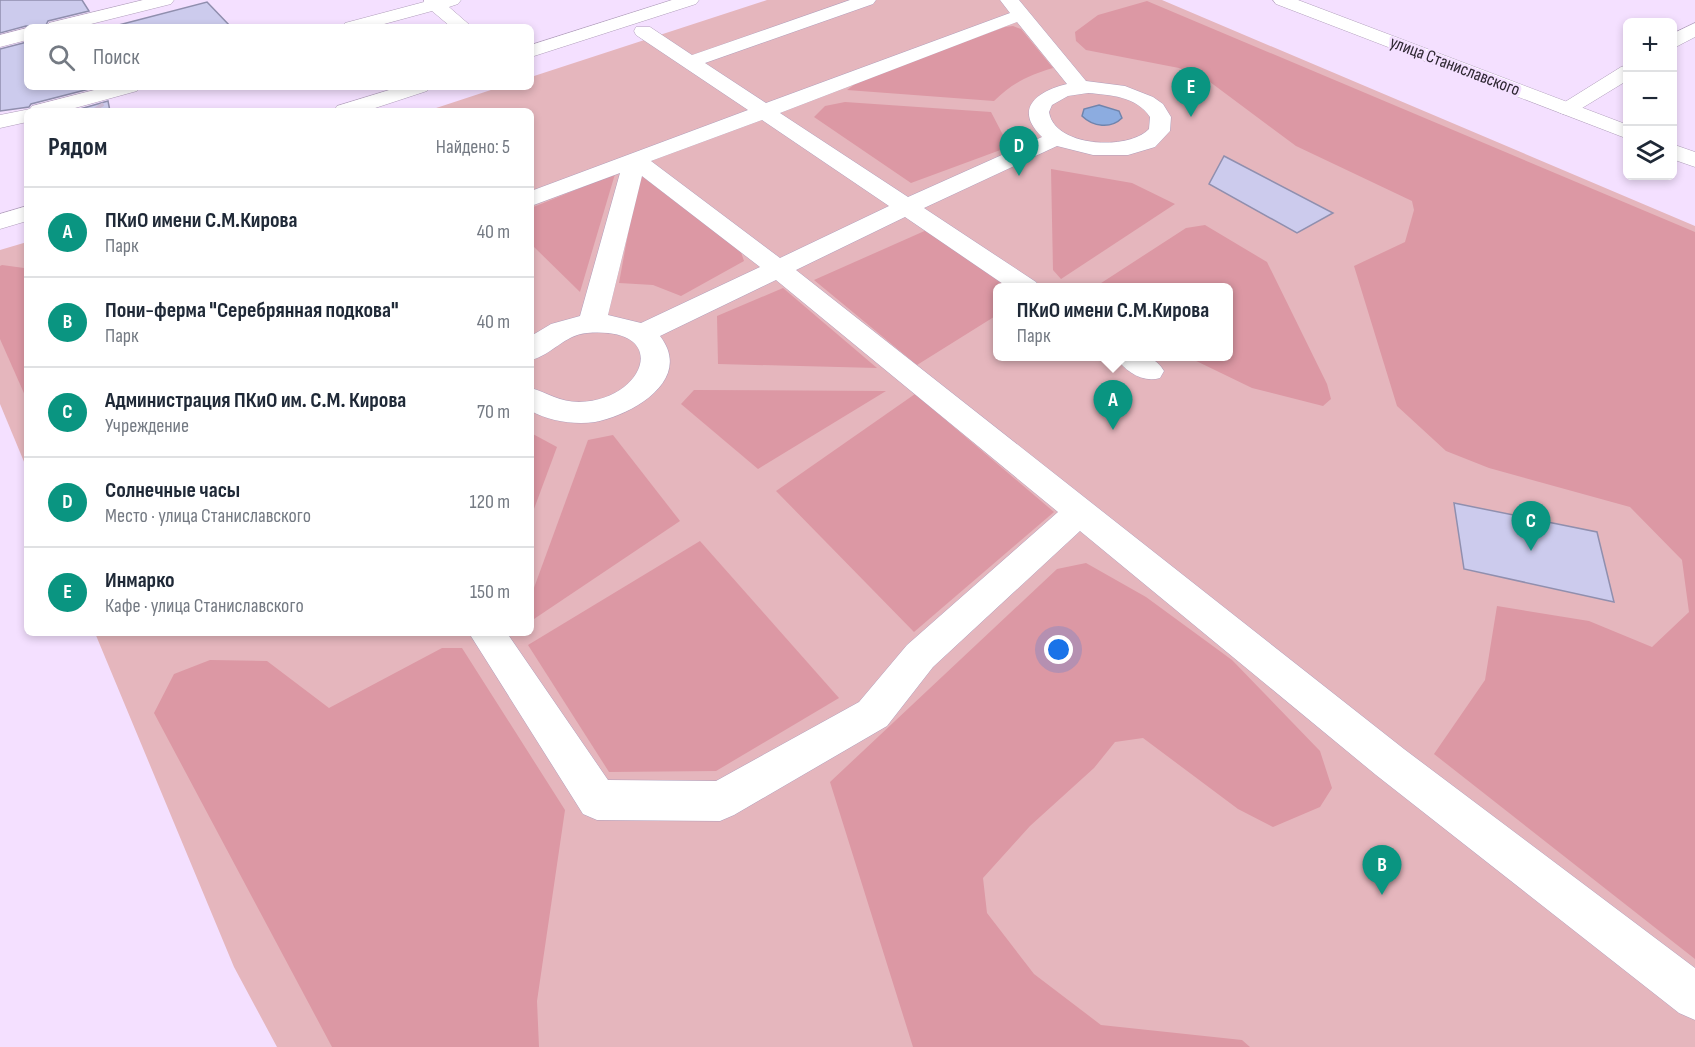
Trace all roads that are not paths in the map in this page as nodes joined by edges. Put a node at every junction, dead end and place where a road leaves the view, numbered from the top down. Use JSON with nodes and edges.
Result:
{"nodes":[{"id":1,"x":165,"y":0,"type":"edge"},
{"id":2,"x":452,"y":0,"type":"edge"},
{"id":3,"x":690,"y":0,"type":"edge"},
{"id":4,"x":867,"y":0,"type":"edge"},
{"id":5,"x":1282,"y":0,"type":"edge"},
{"id":6,"x":433,"y":2,"type":"edge"},
{"id":7,"x":1015,"y":7,"type":"edge"},
{"id":8,"x":68,"y":24,"type":"edge"},
{"id":9,"x":362,"y":24,"type":"edge"},
{"id":10,"x":459,"y":24,"type":"edge"},
{"id":11,"x":1695,"y":29,"type":"edge"},
{"id":12,"x":642,"y":31,"type":"dead end"},
{"id":13,"x":24,"y":35,"type":"edge"},
{"id":14,"x":1677,"y":40,"type":"edge"},
{"id":15,"x":0,"y":41,"type":"edge"},
{"id":16,"x":534,"y":50,"type":"edge"},
{"id":17,"x":690,"y":62,"type":"junction"},
{"id":18,"x":1626,"y":72,"type":"edge"},
{"id":19,"x":1081,"y":88,"type":"junction"},
{"id":20,"x":123,"y":90,"type":"edge"},
{"id":21,"x":411,"y":90,"type":"edge"},
{"id":22,"x":60,"y":108,"type":"edge"},
{"id":23,"x":354,"y":108,"type":"edge"},
{"id":24,"x":1567,"y":108,"type":"junction"},
{"id":25,"x":765,"y":110,"type":"junction"},
{"id":26,"x":24,"y":116,"type":"edge"},
{"id":27,"x":0,"y":122,"type":"edge"},
{"id":28,"x":1623,"y":131,"type":"edge"},
{"id":29,"x":1058,"y":138,"type":"junction"},
{"id":30,"x":1677,"y":153,"type":"edge"},
{"id":31,"x":635,"y":160,"type":"junction"},
{"id":32,"x":1695,"y":160,"type":"edge"},
{"id":33,"x":534,"y":198,"type":"edge"},
{"id":34,"x":908,"y":207,"type":"junction"},
{"id":35,"x":24,"y":214,"type":"edge"},
{"id":36,"x":0,"y":222,"type":"edge"},
{"id":37,"x":779,"y":269,"type":"junction"},
{"id":38,"x":1020,"y":283,"type":"edge"},
{"id":39,"x":586,"y":317,"type":"junction"},
{"id":40,"x":641,"y":334,"type":"junction"},
{"id":41,"x":535,"y":337,"type":"edge"},
{"id":42,"x":534,"y":400,"type":"edge"},
{"id":43,"x":1080,"y":512,"type":"junction"},
{"id":44,"x":489,"y":636,"type":"edge"},
{"id":45,"x":1695,"y":997,"type":"edge"}],
"edges":[{"from":1,"to":8,"type":"street"},
{"from":2,"to":6,"type":"street"},
{"from":3,"to":16,"type":"street"},
{"from":4,"to":17,"type":"street"},
{"from":5,"to":24,"type":"street","name":"улица Станиславского"},
{"from":6,"to":9,"type":"street"},
{"from":6,"to":10,"type":"street"},
{"from":7,"to":19,"type":"street"},
{"from":7,"to":25,"type":"street"},
{"from":11,"to":14,"type":"street"},
{"from":12,"to":17,"type":"street"},
{"from":13,"to":15,"type":"street"},
{"from":17,"to":25,"type":"street"},
{"from":18,"to":24,"type":"street"},
{"from":19,"to":29,"type":"street"},
{"from":19,"to":29,"type":"street"},
{"from":20,"to":22,"type":"street"},
{"from":21,"to":23,"type":"street"},
{"from":24,"to":28,"type":"street","name":"улица Станиславского"},
{"from":25,"to":31,"type":"street"},
{"from":25,"to":34,"type":"street"},
{"from":26,"to":27,"type":"street"},
{"from":29,"to":34,"type":"street"},
{"from":30,"to":32,"type":"street"},
{"from":31,"to":33,"type":"street"},
{"from":31,"to":37,"type":"street"},
{"from":31,"to":39,"type":"street"},
{"from":34,"to":37,"type":"street"},
{"from":34,"to":38,"type":"street"},
{"from":35,"to":36,"type":"street"},
{"from":37,"to":40,"type":"street"},
{"from":37,"to":43,"type":"street"},
{"from":39,"to":40,"type":"street"},
{"from":39,"to":41,"type":"street"},
{"from":40,"to":42,"type":"street"},
{"from":43,"to":44,"type":"street"},
{"from":43,"to":45,"type":"street"}]}
